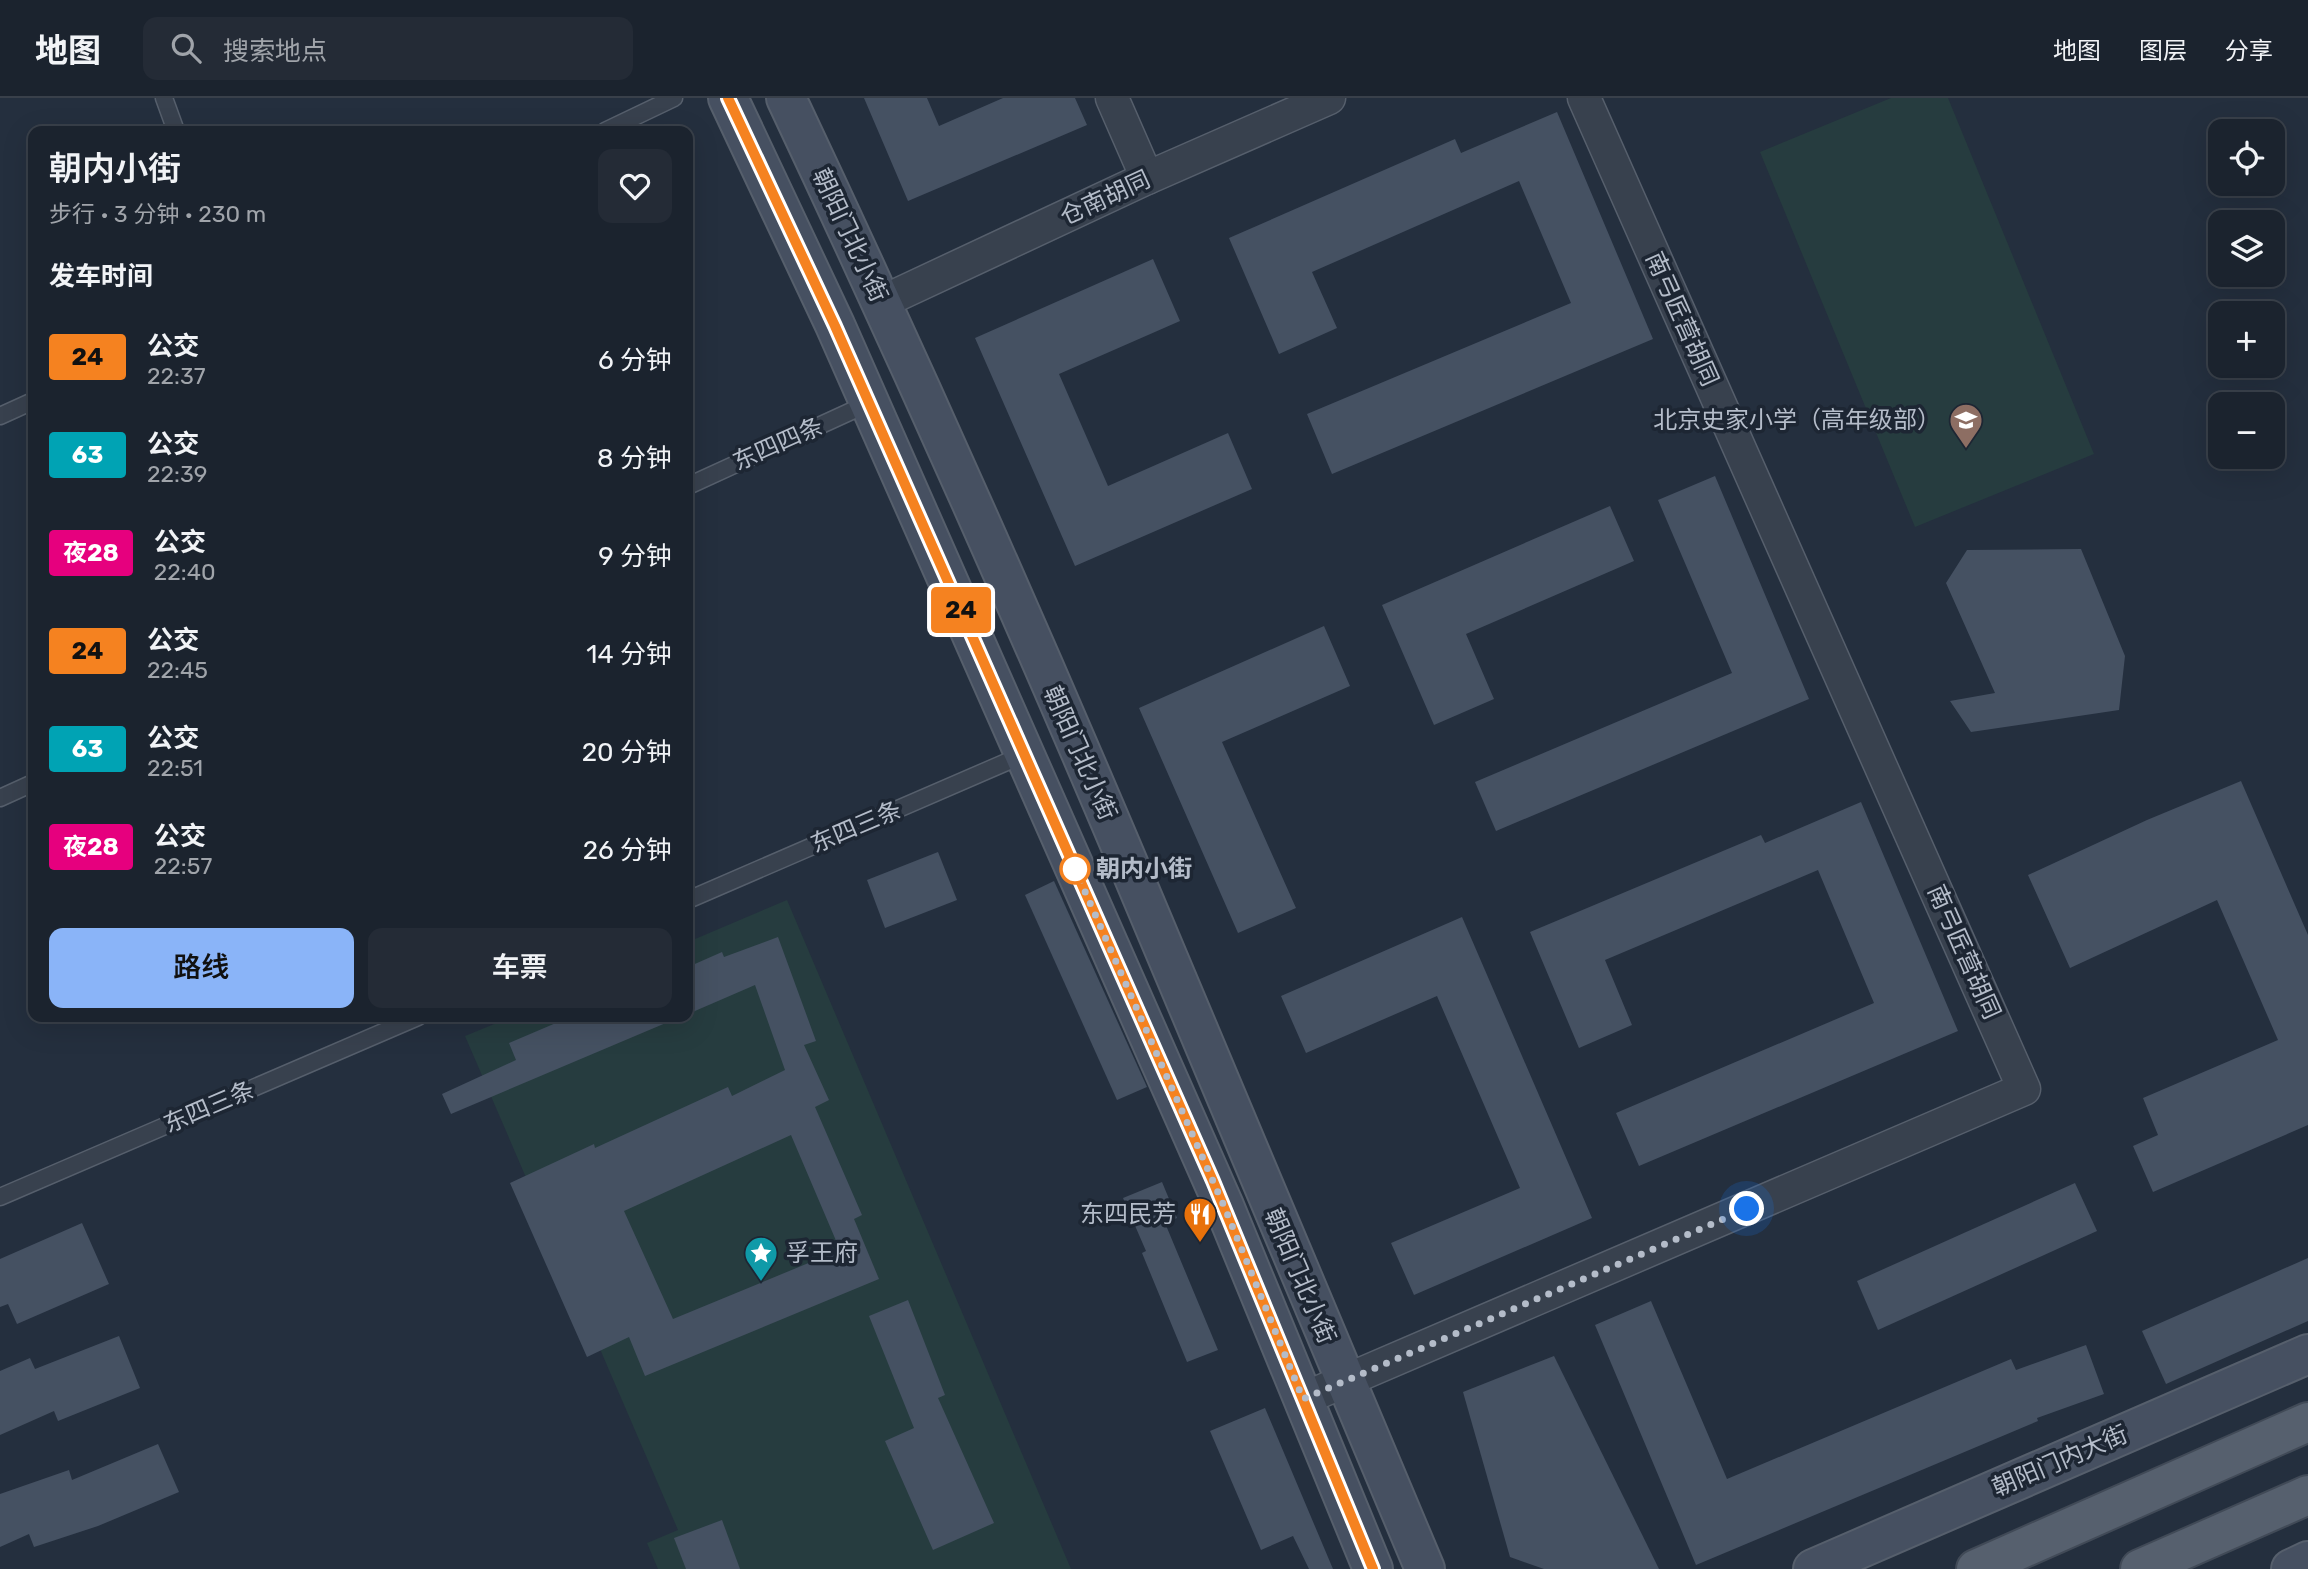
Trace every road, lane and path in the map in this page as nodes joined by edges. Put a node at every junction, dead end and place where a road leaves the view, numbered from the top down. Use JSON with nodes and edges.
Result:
{"nodes":[{"id":1,"x":163,"y":98,"type":"edge"},
{"id":2,"x":674,"y":98,"type":"edge"},
{"id":3,"x":729,"y":98,"type":"edge"},
{"id":4,"x":786,"y":98,"type":"edge"},
{"id":5,"x":1112,"y":98,"type":"edge"},
{"id":6,"x":1329,"y":98,"type":"edge"},
{"id":7,"x":1584,"y":98,"type":"edge"},
{"id":8,"x":174,"y":126,"type":"edge"},
{"id":9,"x":615,"y":126,"type":"edge"},
{"id":10,"x":1147,"y":178,"type":"junction"},
{"id":11,"x":882,"y":302,"type":"junction"},
{"id":12,"x":28,"y":403,"type":"edge"},
{"id":13,"x":869,"y":403,"type":"junction"},
{"id":14,"x":0,"y":416,"type":"edge"},
{"id":15,"x":693,"y":484,"type":"edge"},
{"id":16,"x":1025,"y":754,"type":"junction"},
{"id":17,"x":28,"y":785,"type":"edge"},
{"id":18,"x":0,"y":798,"type":"edge"},
{"id":19,"x":693,"y":898,"type":"edge"},
{"id":20,"x":406,"y":1022,"type":"edge"},
{"id":21,"x":0,"y":1197,"type":"edge"},
{"id":22,"x":2308,"y":1354,"type":"edge"},
{"id":23,"x":1345,"y":1383,"type":"junction"},
{"id":24,"x":1303,"y":1399,"type":"junction"},
{"id":25,"x":2308,"y":1422,"type":"edge"},
{"id":26,"x":2308,"y":1495,"type":"edge"},
{"id":27,"x":2308,"y":1562,"type":"edge"},
{"id":28,"x":1373,"y":1569,"type":"edge"},
{"id":29,"x":1425,"y":1569,"type":"edge"},
{"id":30,"x":1813,"y":1569,"type":"edge"},
{"id":31,"x":1976,"y":1569,"type":"edge"},
{"id":32,"x":2140,"y":1569,"type":"edge"},
{"id":33,"x":2291,"y":1569,"type":"edge"}],
"edges":[{"from":1,"to":8,"type":"lane"},
{"from":2,"to":9,"type":"lane"},
{"from":3,"to":13,"type":"main road","name":"朝阳门北小街"},
{"from":4,"to":11,"type":"main road","name":"朝阳门北小街"},
{"from":5,"to":10,"type":"street"},
{"from":6,"to":10,"type":"street","name":"仓南胡同"},
{"from":7,"to":23,"type":"street","name":"南弓匠营胡同"},
{"from":10,"to":11,"type":"street","name":"仓南胡同"},
{"from":11,"to":23,"type":"main road","name":"朝阳门北小街"},
{"from":12,"to":14,"type":"lane"},
{"from":13,"to":15,"type":"lane","name":"东四四条"},
{"from":13,"to":16,"type":"main road","name":"朝阳门北小街"},
{"from":16,"to":19,"type":"lane","name":"东四三条"},
{"from":16,"to":24,"type":"main road","name":"朝阳门北小街"},
{"from":17,"to":18,"type":"lane"},
{"from":20,"to":21,"type":"lane","name":"东四三条"},
{"from":22,"to":30,"type":"main road","name":"朝阳门内大街"},
{"from":23,"to":24,"type":"street","name":"南弓匠营胡同"},
{"from":23,"to":29,"type":"main road","name":"朝阳门北小街"},
{"from":24,"to":28,"type":"main road","name":"朝阳门北小街"},
{"from":25,"to":31,"type":"main road"},
{"from":26,"to":32,"type":"main road"},
{"from":27,"to":33,"type":"main road"}]}
